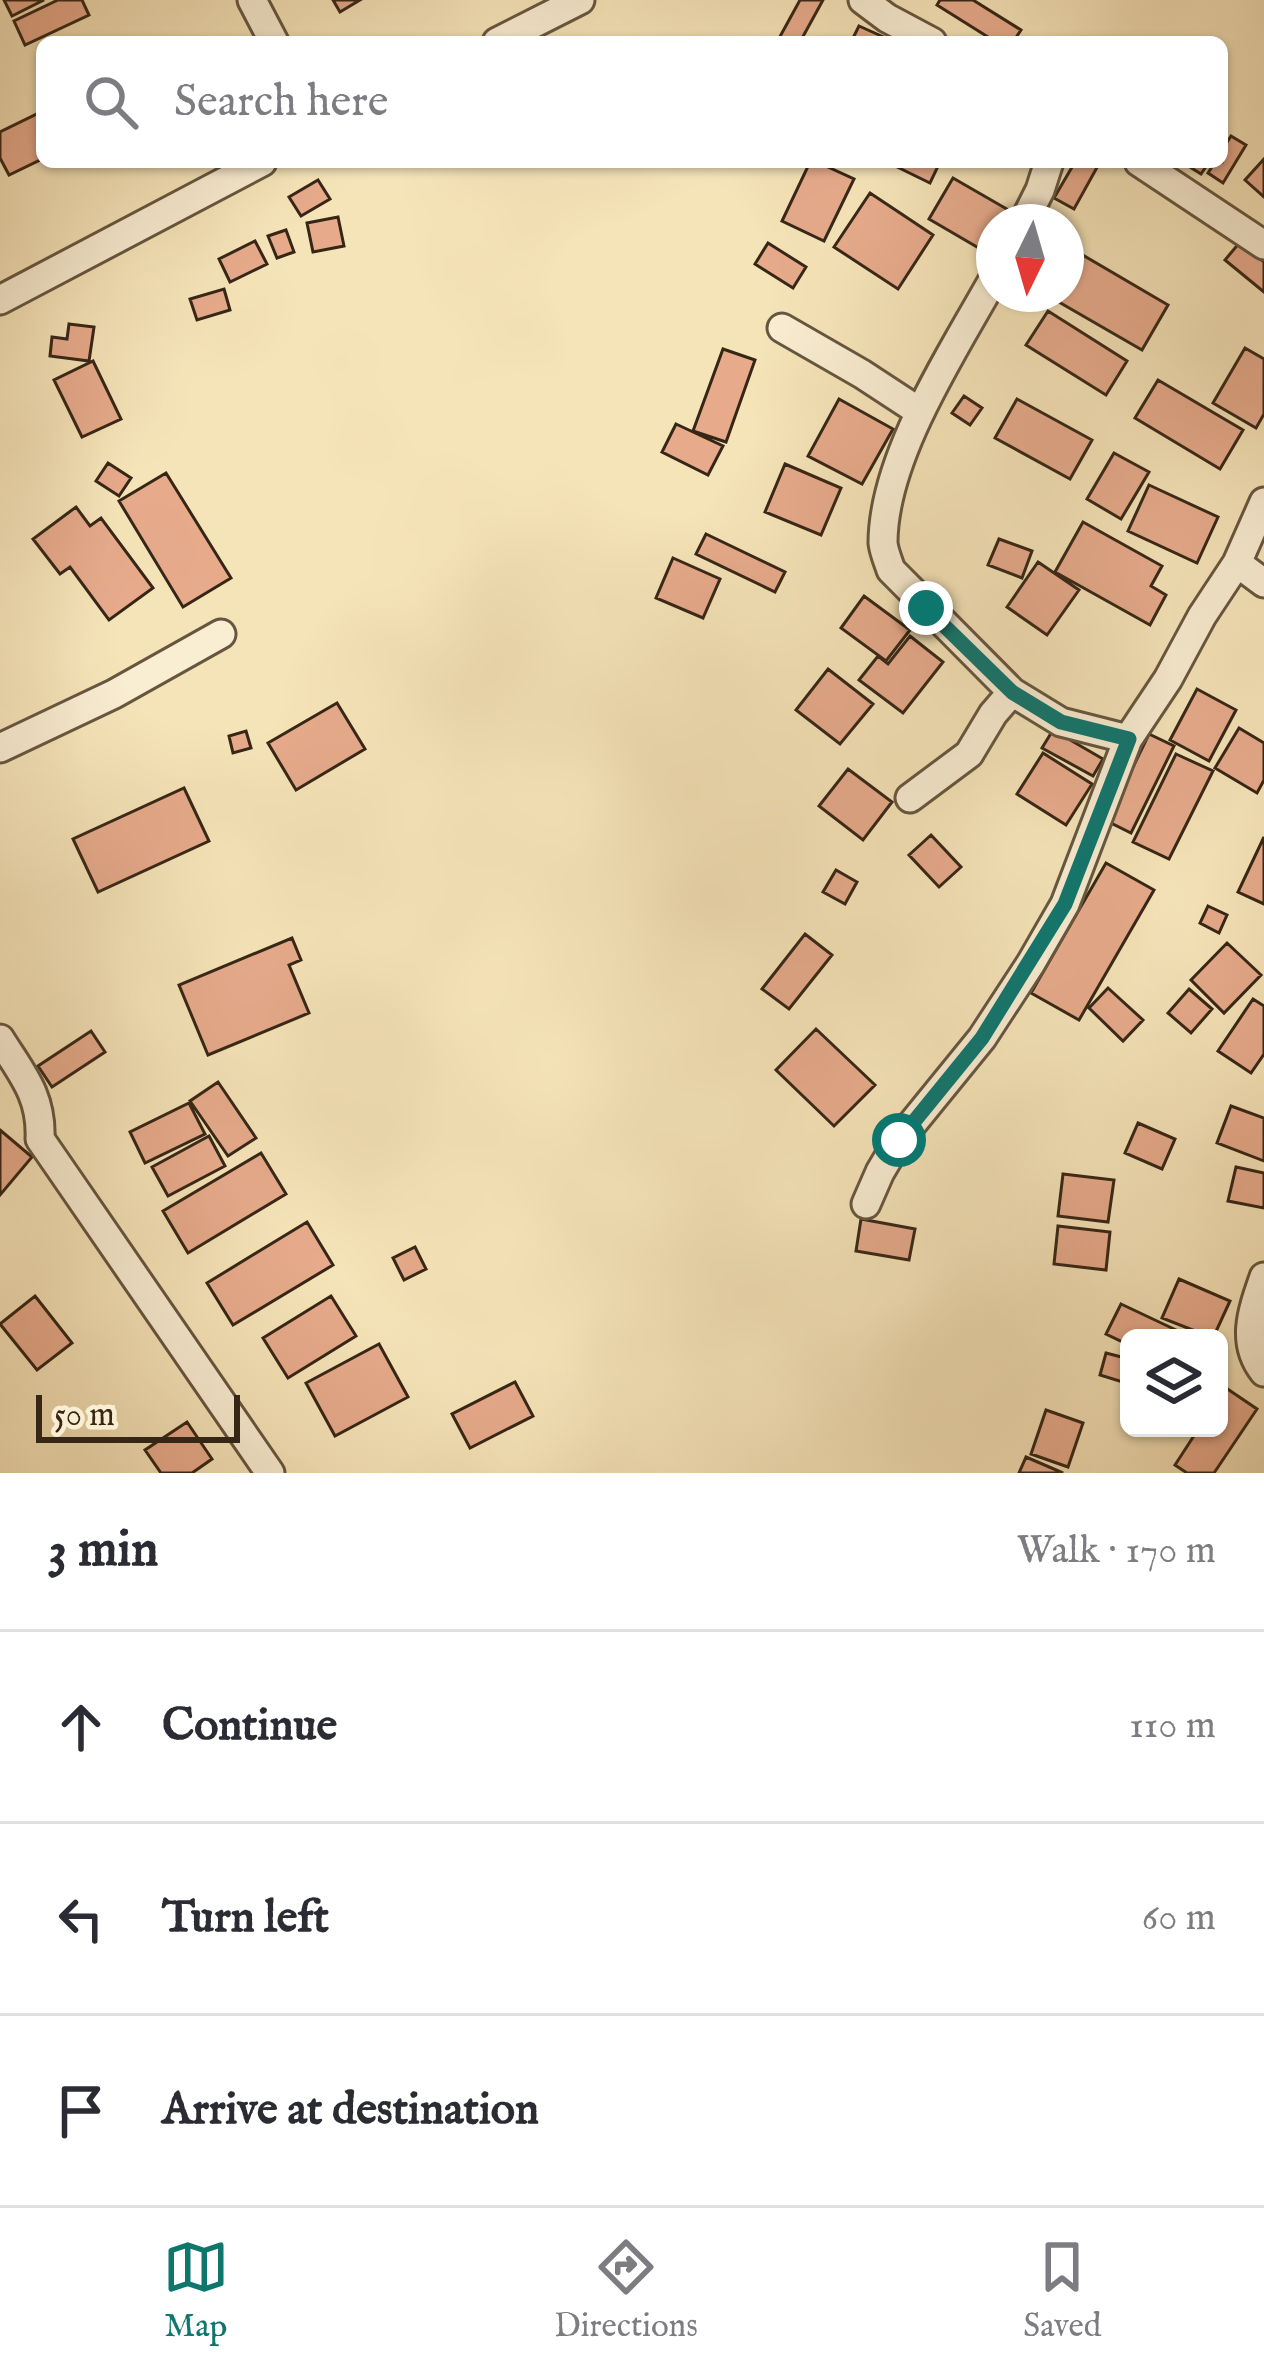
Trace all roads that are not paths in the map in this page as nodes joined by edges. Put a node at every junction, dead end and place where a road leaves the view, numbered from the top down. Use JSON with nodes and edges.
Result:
{"nodes":[{"id":1,"x":252,"y":0,"type":"edge"},
{"id":2,"x":580,"y":0,"type":"edge"},
{"id":3,"x":863,"y":0,"type":"edge"},
{"id":4,"x":271,"y":36,"type":"edge"},
{"id":5,"x":509,"y":36,"type":"edge"},
{"id":6,"x":921,"y":36,"type":"edge"},
{"id":7,"x":251,"y":168,"type":"edge"},
{"id":8,"x":1047,"y":168,"type":"edge"},
{"id":9,"x":1148,"y":168,"type":"edge"},
{"id":10,"x":1033,"y":204,"type":"edge"},
{"id":11,"x":1264,"y":245,"type":"edge"},
{"id":12,"x":0,"y":300,"type":"edge"},
{"id":13,"x":976,"y":311,"type":"edge"},
{"id":14,"x":782,"y":328,"type":"dead end"},
{"id":15,"x":920,"y":412,"type":"junction"},
{"id":16,"x":1264,"y":502,"type":"edge"},
{"id":17,"x":1237,"y":562,"type":"junction"},
{"id":18,"x":1264,"y":583,"type":"edge"},
{"id":19,"x":221,"y":634,"type":"dead end"},
{"id":20,"x":1012,"y":692,"type":"junction"},
{"id":21,"x":1129,"y":739,"type":"junction"},
{"id":22,"x":0,"y":748,"type":"edge"},
{"id":23,"x":910,"y":798,"type":"dead end"},
{"id":24,"x":0,"y":1039,"type":"edge"},
{"id":25,"x":866,"y":1204,"type":"dead end"},
{"id":26,"x":1264,"y":1277,"type":"edge"},
{"id":27,"x":1264,"y":1372,"type":"edge"},
{"id":28,"x":270,"y":1473,"type":"edge"}],
"edges":[{"from":1,"to":4,"type":"street"},
{"from":2,"to":5,"type":"street"},
{"from":3,"to":6,"type":"street"},
{"from":7,"to":12,"type":"street"},
{"from":8,"to":10,"type":"street"},
{"from":9,"to":11,"type":"street"},
{"from":13,"to":15,"type":"street"},
{"from":14,"to":15,"type":"street"},
{"from":15,"to":20,"type":"street"},
{"from":16,"to":17,"type":"street"},
{"from":17,"to":18,"type":"street"},
{"from":17,"to":21,"type":"street"},
{"from":19,"to":22,"type":"street"},
{"from":20,"to":21,"type":"street"},
{"from":20,"to":23,"type":"street"},
{"from":21,"to":25,"type":"street"},
{"from":24,"to":28,"type":"street"},
{"from":26,"to":27,"type":"street"}]}
